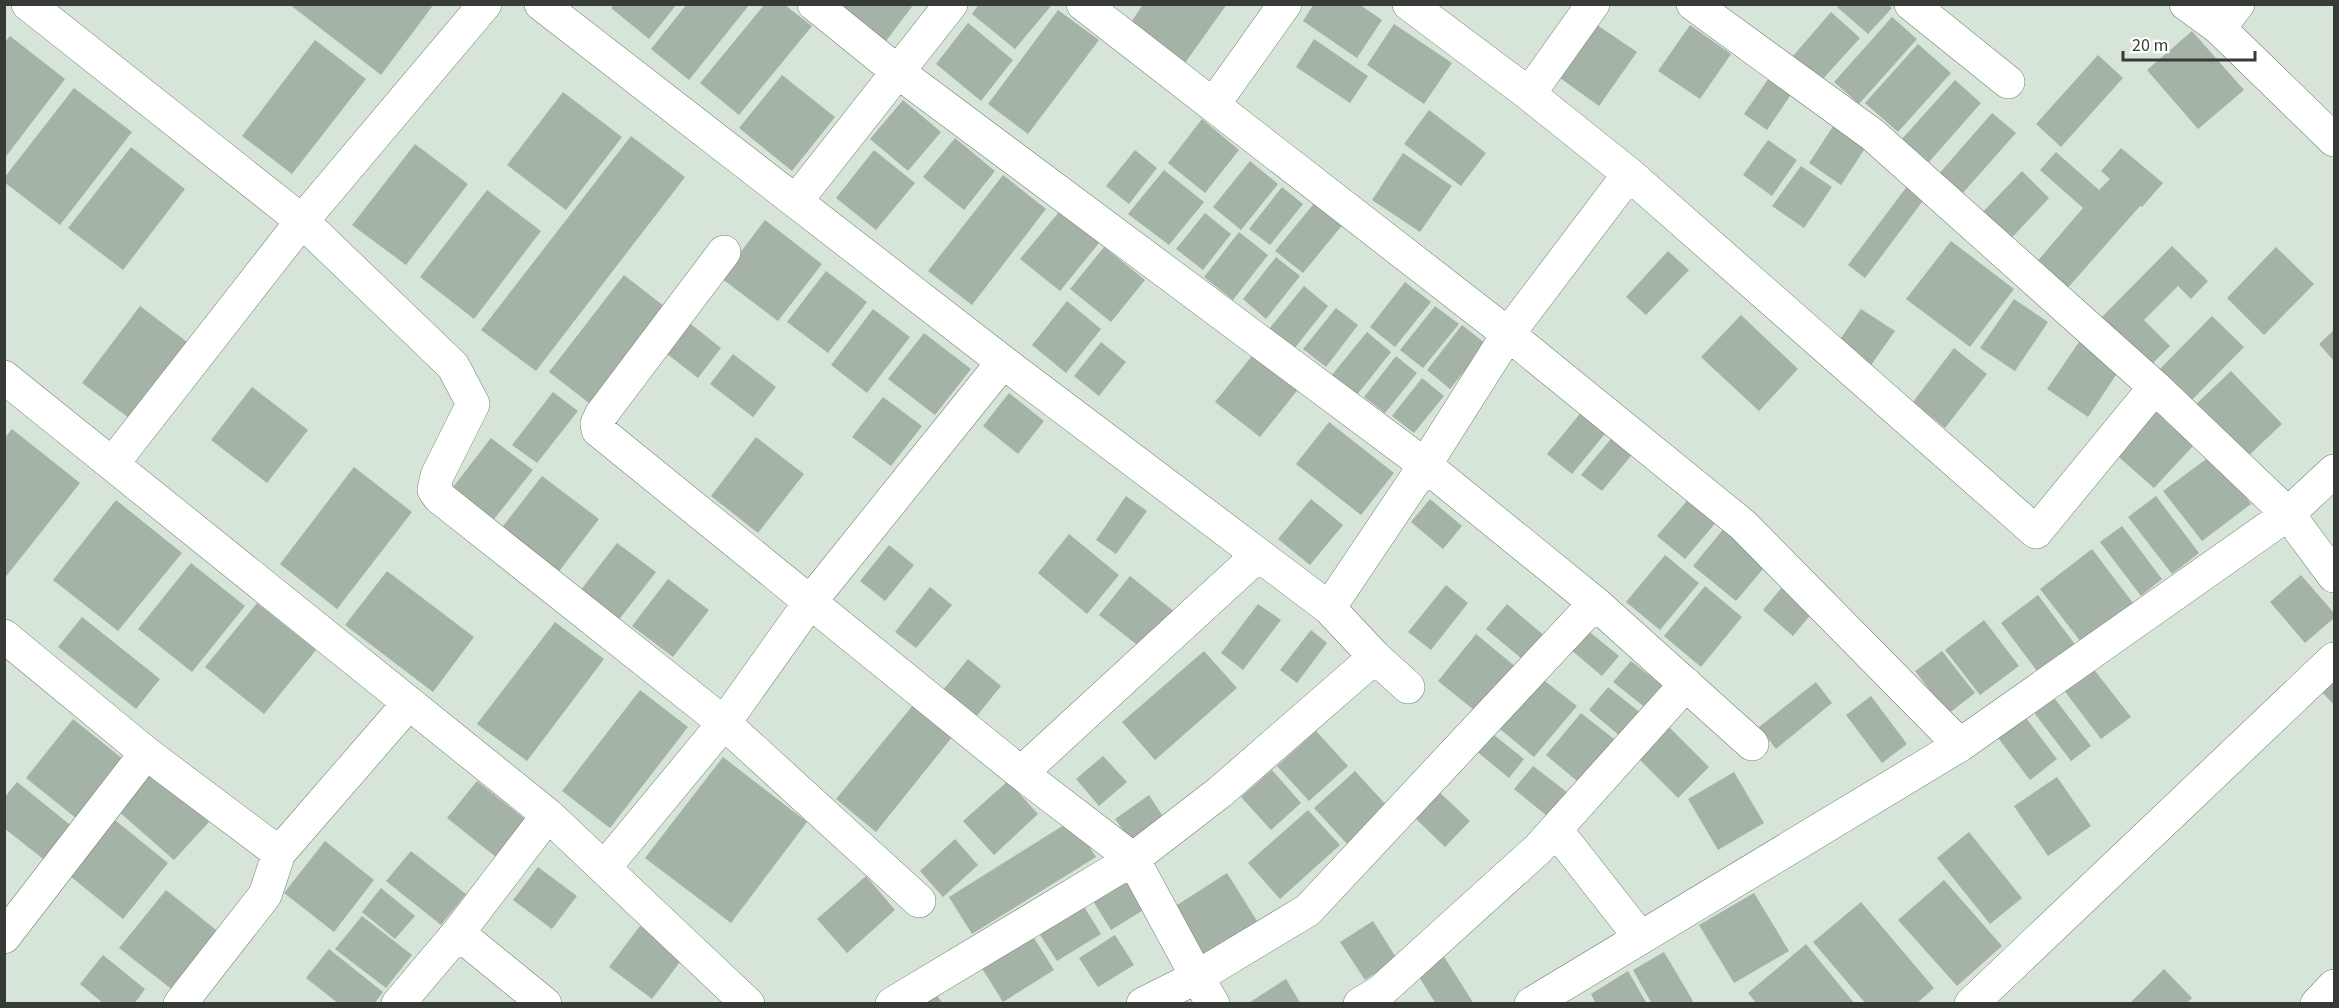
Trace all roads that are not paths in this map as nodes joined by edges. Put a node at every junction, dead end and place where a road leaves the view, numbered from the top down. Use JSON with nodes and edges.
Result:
{"nodes":[{"id":1,"x":28,"y":4,"type":"edge"},
{"id":2,"x":485,"y":4,"type":"edge"},
{"id":3,"x":541,"y":4,"type":"edge"},
{"id":4,"x":814,"y":4,"type":"edge"},
{"id":5,"x":951,"y":4,"type":"edge"},
{"id":6,"x":1083,"y":4,"type":"edge"},
{"id":7,"x":1286,"y":4,"type":"edge"},
{"id":8,"x":1409,"y":4,"type":"edge"},
{"id":9,"x":1593,"y":4,"type":"edge"},
{"id":10,"x":1693,"y":4,"type":"edge"},
{"id":11,"x":1911,"y":4,"type":"edge"},
{"id":12,"x":2186,"y":4,"type":"edge"},
{"id":13,"x":2229,"y":16,"type":"edge"},
{"id":14,"x":898,"y":72,"type":"junction"},
{"id":15,"x":2008,"y":82,"type":"dead end"},
{"id":16,"x":1529,"y":93,"type":"junction"},
{"id":17,"x":1213,"y":105,"type":"junction"},
{"id":18,"x":2334,"y":140,"type":"edge"},
{"id":19,"x":1629,"y":174,"type":"junction"},
{"id":20,"x":796,"y":201,"type":"junction"},
{"id":21,"x":303,"y":221,"type":"junction"},
{"id":22,"x":724,"y":252,"type":"dead end"},
{"id":23,"x":1508,"y":334,"type":"junction"},
{"id":24,"x":1003,"y":362,"type":"junction"},
{"id":25,"x":4,"y":377,"type":"edge"},
{"id":26,"x":2155,"y":387,"type":"junction"},
{"id":27,"x":113,"y":463,"type":"junction"},
{"id":28,"x":1425,"y":465,"type":"junction"},
{"id":29,"x":2334,"y":471,"type":"edge"},
{"id":30,"x":2288,"y":514,"type":"junction"},
{"id":31,"x":1258,"y":555,"type":"junction"},
{"id":32,"x":2334,"y":576,"type":"edge"},
{"id":33,"x":810,"y":602,"type":"junction"},
{"id":34,"x":1595,"y":603,"type":"junction"},
{"id":35,"x":1329,"y":608,"type":"junction"},
{"id":36,"x":9,"y":649,"type":"edge"},
{"id":37,"x":1375,"y":657,"type":"junction"},
{"id":38,"x":2334,"y":659,"type":"edge"},
{"id":39,"x":1686,"y":684,"type":"junction"},
{"id":40,"x":1408,"y":687,"type":"dead end"},
{"id":41,"x":409,"y":703,"type":"junction"},
{"id":42,"x":724,"y":723,"type":"junction"},
{"id":43,"x":1752,"y":744,"type":"dead end"},
{"id":44,"x":1960,"y":745,"type":"junction"},
{"id":45,"x":146,"y":753,"type":"junction"},
{"id":46,"x":1021,"y":773,"type":"junction"},
{"id":47,"x":548,"y":815,"type":"junction"},
{"id":48,"x":1556,"y":830,"type":"junction"},
{"id":49,"x":279,"y":853,"type":"junction"},
{"id":50,"x":1133,"y":859,"type":"junction"},
{"id":51,"x":605,"y":867,"type":"junction"},
{"id":52,"x":919,"y":901,"type":"dead end"},
{"id":53,"x":458,"y":933,"type":"junction"},
{"id":54,"x":4,"y":937,"type":"edge"},
{"id":55,"x":1640,"y":937,"type":"junction"},
{"id":56,"x":2334,"y":986,"type":"edge"},
{"id":57,"x":1205,"y":990,"type":"edge"},
{"id":58,"x":180,"y":1004,"type":"edge"},
{"id":59,"x":398,"y":1004,"type":"edge"},
{"id":60,"x":545,"y":1004,"type":"edge"},
{"id":61,"x":748,"y":1004,"type":"edge"},
{"id":62,"x":892,"y":1004,"type":"edge"},
{"id":63,"x":1143,"y":1004,"type":"edge"},
{"id":64,"x":1360,"y":1004,"type":"edge"},
{"id":65,"x":1531,"y":1004,"type":"edge"},
{"id":66,"x":1971,"y":1004,"type":"edge"},
{"id":67,"x":2317,"y":1004,"type":"edge"}],
"edges":[{"from":1,"to":21,"type":"street"},
{"from":2,"to":21,"type":"street"},
{"from":3,"to":20,"type":"street"},
{"from":4,"to":14,"type":"street"},
{"from":5,"to":14,"type":"street"},
{"from":6,"to":17,"type":"street"},
{"from":7,"to":17,"type":"street"},
{"from":8,"to":16,"type":"street"},
{"from":9,"to":16,"type":"street"},
{"from":10,"to":26,"type":"street"},
{"from":11,"to":15,"type":"street"},
{"from":12,"to":13,"type":"street"},
{"from":13,"to":18,"type":"street"},
{"from":14,"to":20,"type":"street"},
{"from":14,"to":28,"type":"street"},
{"from":16,"to":19,"type":"street"},
{"from":17,"to":23,"type":"street"},
{"from":19,"to":23,"type":"street"},
{"from":19,"to":26,"type":"street"},
{"from":20,"to":24,"type":"street"},
{"from":21,"to":27,"type":"street"},
{"from":21,"to":42,"type":"street"},
{"from":22,"to":33,"type":"street"},
{"from":23,"to":28,"type":"street"},
{"from":23,"to":44,"type":"street"},
{"from":24,"to":31,"type":"street"},
{"from":24,"to":33,"type":"street"},
{"from":25,"to":27,"type":"street"},
{"from":26,"to":30,"type":"street"},
{"from":27,"to":41,"type":"street"},
{"from":28,"to":34,"type":"street"},
{"from":28,"to":35,"type":"street"},
{"from":29,"to":30,"type":"street"},
{"from":30,"to":32,"type":"street"},
{"from":30,"to":44,"type":"street"},
{"from":31,"to":35,"type":"street"},
{"from":31,"to":46,"type":"street"},
{"from":33,"to":42,"type":"street"},
{"from":33,"to":46,"type":"street"},
{"from":34,"to":39,"type":"street"},
{"from":34,"to":57,"type":"street"},
{"from":35,"to":37,"type":"street"},
{"from":36,"to":45,"type":"street"},
{"from":37,"to":40,"type":"street"},
{"from":37,"to":50,"type":"street"},
{"from":38,"to":66,"type":"street"},
{"from":39,"to":43,"type":"street"},
{"from":39,"to":48,"type":"street"},
{"from":41,"to":47,"type":"street"},
{"from":41,"to":49,"type":"street"},
{"from":42,"to":51,"type":"street"},
{"from":42,"to":52,"type":"street"},
{"from":44,"to":55,"type":"street"},
{"from":45,"to":49,"type":"street"},
{"from":45,"to":54,"type":"street"},
{"from":46,"to":50,"type":"street"},
{"from":47,"to":51,"type":"street"},
{"from":47,"to":53,"type":"street"},
{"from":48,"to":55,"type":"street"},
{"from":48,"to":64,"type":"street"},
{"from":49,"to":58,"type":"street"},
{"from":50,"to":57,"type":"street"},
{"from":50,"to":62,"type":"street"},
{"from":51,"to":61,"type":"street"},
{"from":53,"to":59,"type":"street"},
{"from":53,"to":60,"type":"street"},
{"from":55,"to":65,"type":"street"},
{"from":56,"to":67,"type":"street"},
{"from":57,"to":63,"type":"street"}]}
